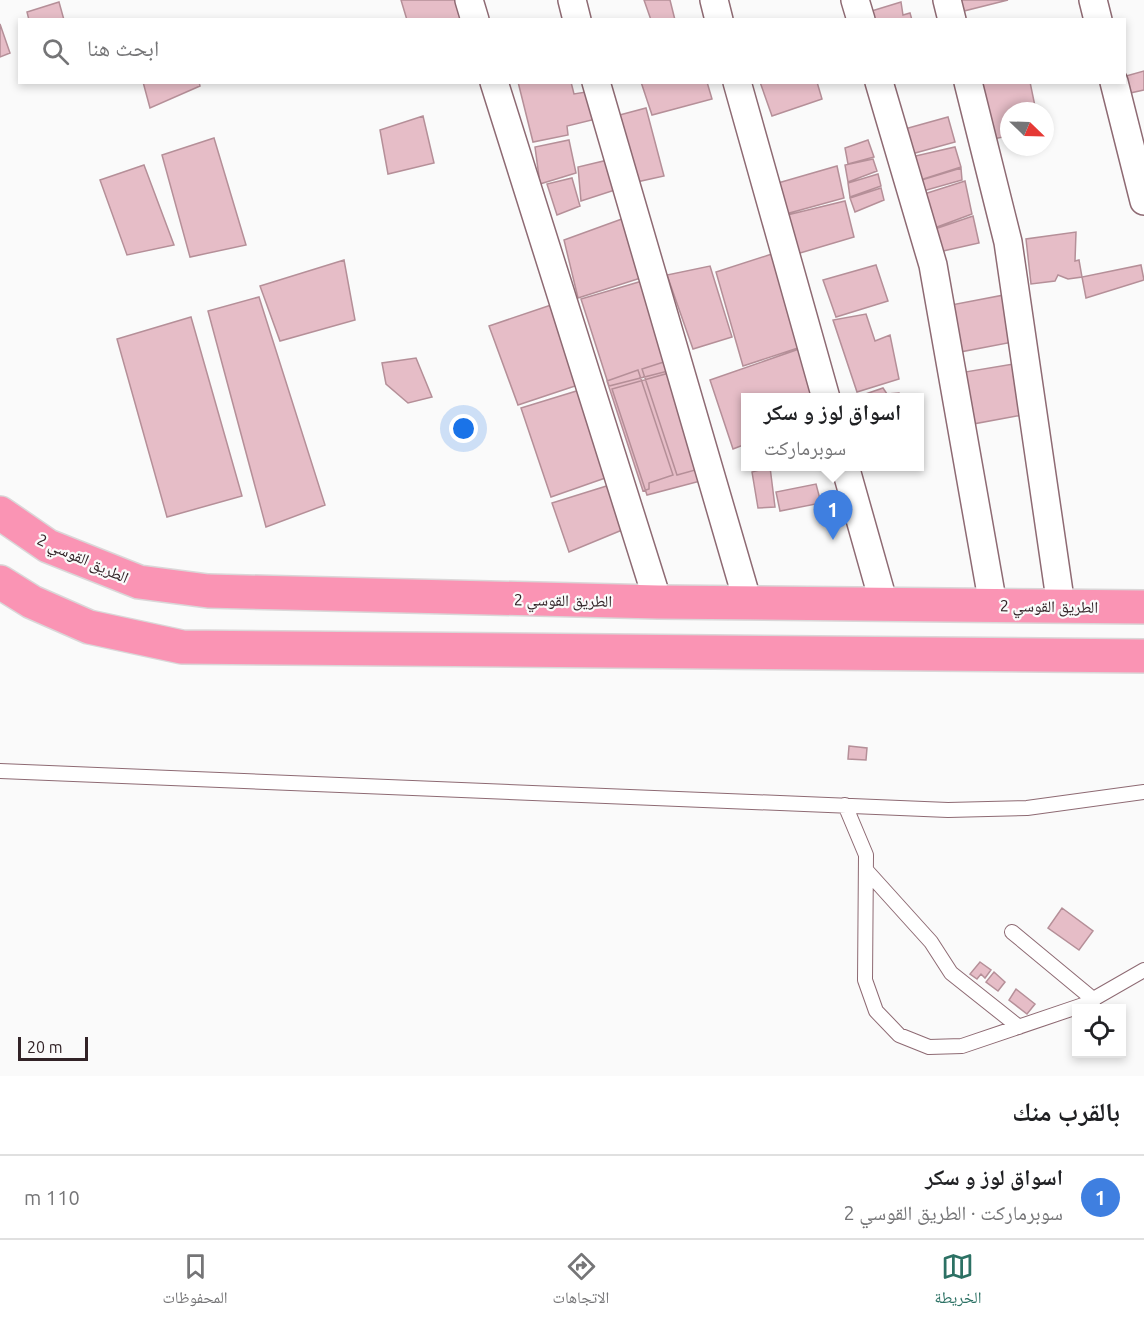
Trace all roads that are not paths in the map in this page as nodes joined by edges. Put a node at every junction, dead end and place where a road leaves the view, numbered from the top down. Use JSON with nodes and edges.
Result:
{"nodes":[{"id":1,"x":468,"y":0,"type":"edge"},
{"id":2,"x":572,"y":0,"type":"edge"},
{"id":3,"x":714,"y":0,"type":"edge"},
{"id":4,"x":855,"y":0,"type":"edge"},
{"id":5,"x":947,"y":0,"type":"edge"},
{"id":6,"x":1093,"y":0,"type":"edge"},
{"id":7,"x":474,"y":18,"type":"edge"},
{"id":8,"x":576,"y":18,"type":"edge"},
{"id":9,"x":718,"y":18,"type":"edge"},
{"id":10,"x":860,"y":18,"type":"edge"},
{"id":11,"x":952,"y":18,"type":"edge"},
{"id":12,"x":1098,"y":18,"type":"edge"},
{"id":13,"x":496,"y":84,"type":"edge"},
{"id":14,"x":597,"y":84,"type":"edge"},
{"id":15,"x":738,"y":84,"type":"edge"},
{"id":16,"x":880,"y":84,"type":"edge"},
{"id":17,"x":968,"y":84,"type":"edge"},
{"id":18,"x":1115,"y":84,"type":"edge"},
{"id":19,"x":1144,"y":201,"type":"edge"},
{"id":20,"x":824,"y":393,"type":"edge"},
{"id":21,"x":846,"y":471,"type":"edge"},
{"id":22,"x":0,"y":513,"type":"edge"},
{"id":23,"x":0,"y":582,"type":"edge"},
{"id":24,"x":658,"y":602,"type":"junction"},
{"id":25,"x":748,"y":603,"type":"junction"},
{"id":26,"x":884,"y":604,"type":"junction"},
{"id":27,"x":993,"y":605,"type":"junction"},
{"id":28,"x":1061,"y":606,"type":"junction"},
{"id":29,"x":1144,"y":607,"type":"edge"},
{"id":30,"x":1144,"y":656,"type":"edge"},
{"id":31,"x":0,"y":771,"type":"edge"},
{"id":32,"x":1144,"y":792,"type":"edge"},
{"id":33,"x":845,"y":805,"type":"junction"},
{"id":34,"x":866,"y":870,"type":"junction"},
{"id":35,"x":1012,"y":932,"type":"dead end"},
{"id":36,"x":1144,"y":970,"type":"edge"},
{"id":37,"x":1094,"y":1000,"type":"junction"},
{"id":38,"x":1019,"y":1027,"type":"junction"}],
"edges":[{"from":1,"to":7,"type":"street"},
{"from":2,"to":8,"type":"street"},
{"from":3,"to":9,"type":"street"},
{"from":4,"to":10,"type":"street"},
{"from":5,"to":11,"type":"street"},
{"from":6,"to":12,"type":"street"},
{"from":13,"to":24,"type":"street"},
{"from":14,"to":25,"type":"street"},
{"from":15,"to":20,"type":"street"},
{"from":16,"to":27,"type":"street"},
{"from":17,"to":28,"type":"street"},
{"from":18,"to":19,"type":"street"},
{"from":21,"to":26,"type":"street"},
{"from":22,"to":24,"type":"highway","name":"الطريق القوسي 2"},
{"from":23,"to":30,"type":"highway"},
{"from":24,"to":25,"type":"highway","name":"الطريق القوسي 2"},
{"from":25,"to":26,"type":"highway","name":"الطريق القوسي 2"},
{"from":26,"to":27,"type":"highway","name":"الطريق القوسي 2"},
{"from":27,"to":28,"type":"highway","name":"الطريق القوسي 2"},
{"from":28,"to":29,"type":"highway","name":"الطريق القوسي 2"},
{"from":31,"to":33,"type":"lane"},
{"from":32,"to":33,"type":"lane"},
{"from":33,"to":34,"type":"lane"},
{"from":34,"to":38,"type":"lane"},
{"from":34,"to":38,"type":"lane"},
{"from":35,"to":37,"type":"lane"},
{"from":36,"to":37,"type":"lane"},
{"from":37,"to":38,"type":"lane"}]}
